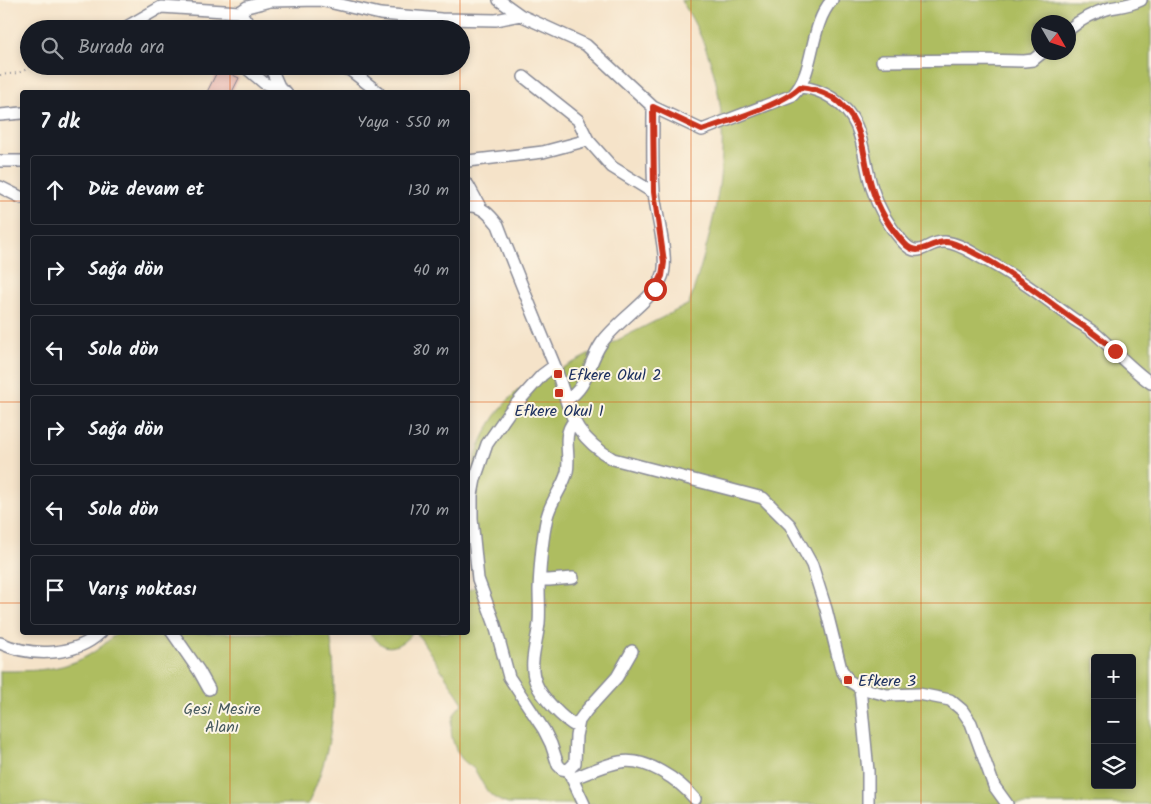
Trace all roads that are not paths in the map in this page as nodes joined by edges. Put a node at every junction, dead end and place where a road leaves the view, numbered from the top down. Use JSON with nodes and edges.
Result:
{"nodes":[{"id":1,"x":499,"y":0,"type":"edge"},
{"id":2,"x":832,"y":0,"type":"edge"},
{"id":3,"x":1141,"y":0,"type":"edge"},
{"id":4,"x":240,"y":12,"type":"junction"},
{"id":5,"x":520,"y":15,"type":"junction"},
{"id":6,"x":139,"y":20,"type":"edge"},
{"id":7,"x":246,"y":20,"type":"edge"},
{"id":8,"x":1076,"y":25,"type":"edge"},
{"id":9,"x":1033,"y":60,"type":"edge"},
{"id":10,"x":882,"y":62,"type":"dead end"},
{"id":11,"x":255,"y":75,"type":"edge"},
{"id":12,"x":275,"y":75,"type":"edge"},
{"id":13,"x":356,"y":75,"type":"edge"},
{"id":14,"x":524,"y":77,"type":"dead end"},
{"id":15,"x":800,"y":87,"type":"junction"},
{"id":16,"x":280,"y":90,"type":"edge"},
{"id":17,"x":283,"y":90,"type":"edge"},
{"id":18,"x":375,"y":90,"type":"edge"},
{"id":19,"x":653,"y":107,"type":"junction"},
{"id":20,"x":20,"y":113,"type":"edge"},
{"id":21,"x":0,"y":115,"type":"edge"},
{"id":22,"x":588,"y":140,"type":"junction"},
{"id":23,"x":0,"y":161,"type":"edge"},
{"id":24,"x":20,"y":161,"type":"edge"},
{"id":25,"x":470,"y":162,"type":"edge"},
{"id":26,"x":0,"y":187,"type":"edge"},
{"id":27,"x":470,"y":189,"type":"edge"},
{"id":28,"x":654,"y":192,"type":"junction"},
{"id":29,"x":20,"y":197,"type":"edge"},
{"id":30,"x":470,"y":206,"type":"edge"},
{"id":31,"x":480,"y":207,"type":"junction"},
{"id":32,"x":554,"y":366,"type":"junction"},
{"id":33,"x":1151,"y":383,"type":"edge"},
{"id":34,"x":566,"y":400,"type":"junction"},
{"id":35,"x":574,"y":421,"type":"junction"},
{"id":36,"x":540,"y":578,"type":"junction"},
{"id":37,"x":573,"y":578,"type":"dead end"},
{"id":38,"x":96,"y":635,"type":"edge"},
{"id":39,"x":174,"y":635,"type":"edge"},
{"id":40,"x":0,"y":643,"type":"edge"},
{"id":41,"x":632,"y":651,"type":"dead end"},
{"id":42,"x":860,"y":688,"type":"junction"},
{"id":43,"x":209,"y":690,"type":"dead end"},
{"id":44,"x":577,"y":728,"type":"junction"},
{"id":45,"x":570,"y":774,"type":"junction"},
{"id":46,"x":694,"y":799,"type":"dead end"},
{"id":47,"x":584,"y":804,"type":"edge"},
{"id":48,"x":868,"y":804,"type":"edge"},
{"id":49,"x":1007,"y":804,"type":"edge"}],
"edges":[{"from":1,"to":5,"type":"street"},
{"from":2,"to":15,"type":"street"},
{"from":3,"to":8,"type":"street"},
{"from":4,"to":5,"type":"street"},
{"from":4,"to":6,"type":"street"},
{"from":4,"to":7,"type":"street"},
{"from":5,"to":19,"type":"street"},
{"from":9,"to":10,"type":"street"},
{"from":11,"to":16,"type":"street"},
{"from":12,"to":17,"type":"street"},
{"from":13,"to":18,"type":"street"},
{"from":14,"to":22,"type":"street"},
{"from":15,"to":19,"type":"street"},
{"from":15,"to":33,"type":"street"},
{"from":19,"to":28,"type":"street"},
{"from":20,"to":21,"type":"street"},
{"from":22,"to":25,"type":"street"},
{"from":22,"to":28,"type":"street"},
{"from":23,"to":24,"type":"street"},
{"from":26,"to":29,"type":"street"},
{"from":27,"to":31,"type":"street"},
{"from":28,"to":34,"type":"street"},
{"from":30,"to":31,"type":"street"},
{"from":31,"to":32,"type":"street"},
{"from":32,"to":34,"type":"street"},
{"from":32,"to":45,"type":"street"},
{"from":34,"to":35,"type":"street"},
{"from":35,"to":36,"type":"street"},
{"from":35,"to":42,"type":"street"},
{"from":36,"to":37,"type":"street"},
{"from":36,"to":44,"type":"street"},
{"from":38,"to":40,"type":"street"},
{"from":39,"to":43,"type":"street"},
{"from":41,"to":44,"type":"street"},
{"from":42,"to":48,"type":"street"},
{"from":42,"to":49,"type":"street"},
{"from":44,"to":45,"type":"street"},
{"from":45,"to":46,"type":"street"},
{"from":45,"to":47,"type":"street"}]}
